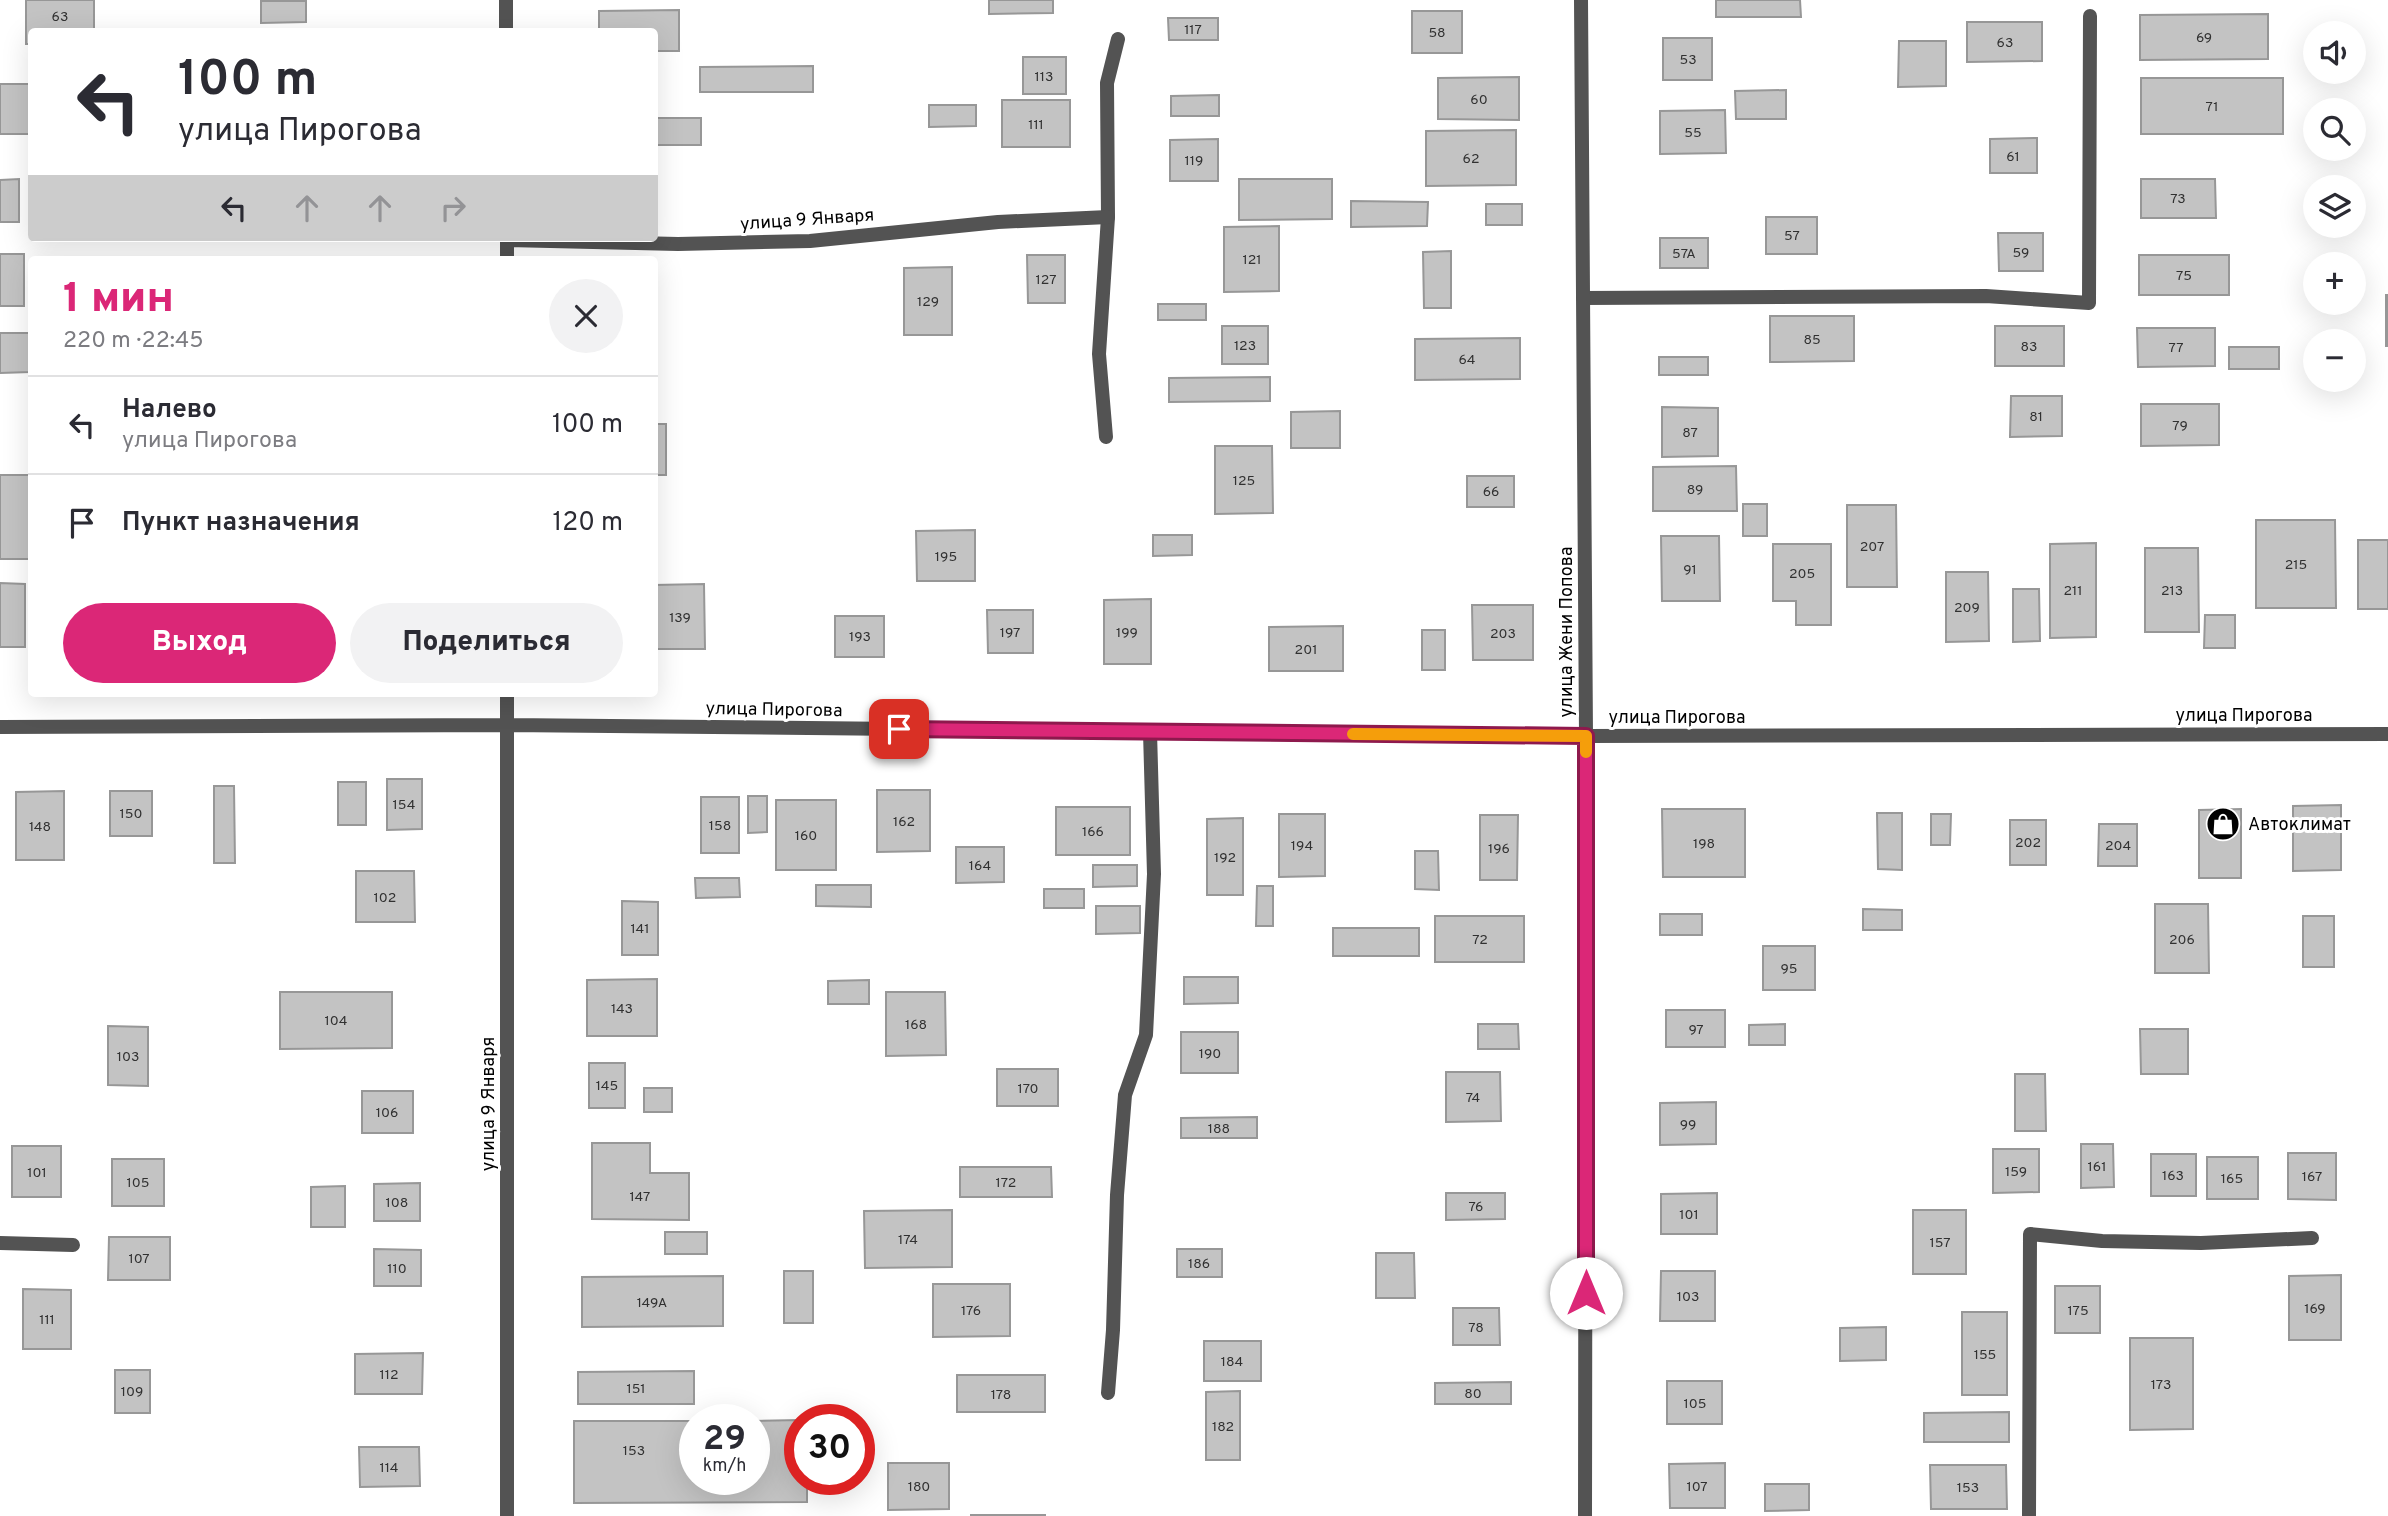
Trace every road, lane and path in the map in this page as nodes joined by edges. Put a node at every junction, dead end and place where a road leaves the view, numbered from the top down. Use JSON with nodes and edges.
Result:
{"nodes":[{"id":1,"x":506,"y":0,"type":"edge"},
{"id":2,"x":1581,"y":0,"type":"edge"},
{"id":3,"x":2090,"y":16,"type":"dead end"},
{"id":4,"x":506,"y":28,"type":"edge"},
{"id":5,"x":1118,"y":39,"type":"dead end"},
{"id":6,"x":1108,"y":217,"type":"junction"},
{"id":7,"x":602,"y":242,"type":"edge"},
{"id":8,"x":1583,"y":298,"type":"junction"},
{"id":9,"x":1106,"y":437,"type":"dead end"},
{"id":10,"x":507,"y":697,"type":"edge"},
{"id":11,"x":507,"y":725,"type":"junction"},
{"id":12,"x":0,"y":727,"type":"edge"},
{"id":13,"x":1150,"y":732,"type":"junction"},
{"id":14,"x":2388,"y":734,"type":"edge"},
{"id":15,"x":1586,"y":736,"type":"junction"},
{"id":16,"x":2312,"y":1238,"type":"dead end"},
{"id":17,"x":0,"y":1243,"type":"edge"},
{"id":18,"x":73,"y":1245,"type":"dead end"},
{"id":19,"x":1108,"y":1393,"type":"dead end"},
{"id":20,"x":507,"y":1516,"type":"edge"},
{"id":21,"x":1585,"y":1516,"type":"edge"},
{"id":22,"x":2029,"y":1516,"type":"edge"}],
"edges":[{"from":1,"to":4,"type":"street"},
{"from":2,"to":8,"type":"street","name":"улица Жени Попова"},
{"from":3,"to":8,"type":"street"},
{"from":5,"to":6,"type":"street"},
{"from":6,"to":7,"type":"street","name":"улица 9 Января"},
{"from":6,"to":9,"type":"street"},
{"from":8,"to":15,"type":"street","name":"улица Жени Попова"},
{"from":10,"to":11,"type":"street","name":"улица 9 Января"},
{"from":11,"to":12,"type":"street","name":"улица Пирогова"},
{"from":11,"to":13,"type":"street","name":"улица Пирогова"},
{"from":11,"to":20,"type":"street","name":"улица 9 Января"},
{"from":13,"to":15,"type":"street","name":"улица Пирогова"},
{"from":13,"to":19,"type":"street"},
{"from":14,"to":15,"type":"street","name":"улица Пирогова"},
{"from":15,"to":21,"type":"street","name":"улица Жени Попова"},
{"from":16,"to":22,"type":"street"},
{"from":17,"to":18,"type":"street"}]}
